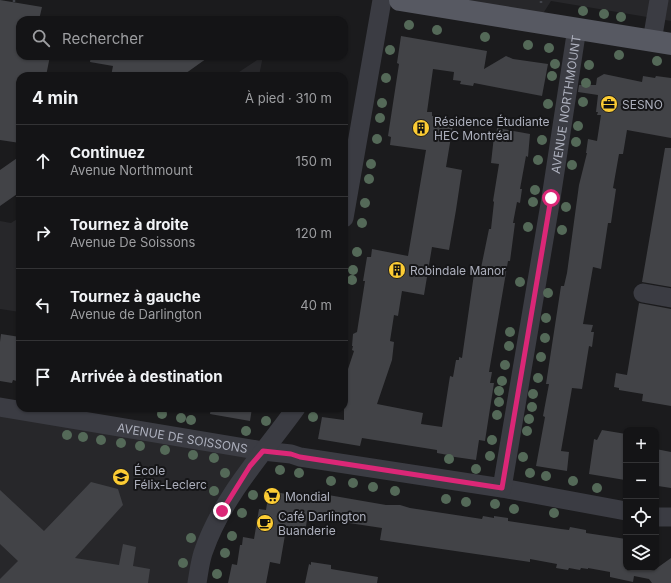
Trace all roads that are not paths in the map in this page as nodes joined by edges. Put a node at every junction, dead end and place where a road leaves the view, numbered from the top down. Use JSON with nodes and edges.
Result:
{"nodes":[{"id":1,"x":382,"y":0,"type":"edge"},
{"id":2,"x":400,"y":0,"type":"edge"},
{"id":3,"x":659,"y":0,"type":"edge"},
{"id":4,"x":577,"y":28,"type":"junction"},
{"id":5,"x":662,"y":42,"type":"edge"},
{"id":6,"x":348,"y":195,"type":"edge"},
{"id":7,"x":643,"y":293,"type":"dead end"},
{"id":8,"x":671,"y":298,"type":"edge"},
{"id":9,"x":0,"y":407,"type":"edge"},
{"id":10,"x":16,"y":410,"type":"edge"},
{"id":11,"x":30,"y":412,"type":"edge"},
{"id":12,"x":293,"y":412,"type":"edge"},
{"id":13,"x":263,"y":451,"type":"junction"},
{"id":14,"x":502,"y":488,"type":"junction"},
{"id":15,"x":623,"y":510,"type":"edge"},
{"id":16,"x":659,"y":517,"type":"edge"},
{"id":17,"x":671,"y":517,"type":"edge"},
{"id":18,"x":197,"y":583,"type":"edge"}],
"edges":[{"from":1,"to":6,"type":"street"},
{"from":2,"to":4,"type":"main road"},
{"from":3,"to":5,"type":"street"},
{"from":4,"to":5,"type":"main road"},
{"from":4,"to":14,"type":"street","name":"AVENUE NORTHMOUNT"},
{"from":7,"to":8,"type":"street"},
{"from":9,"to":10,"type":"street","name":"AVENUE DE SOISSONS"},
{"from":11,"to":13,"type":"street","name":"AVENUE DE SOISSONS"},
{"from":12,"to":13,"type":"street"},
{"from":13,"to":14,"type":"street","name":"AVENUE DE SOISSONS"},
{"from":13,"to":18,"type":"street"},
{"from":14,"to":15,"type":"street","name":"AVENUE DE SOISSONS"},
{"from":16,"to":17,"type":"street"}]}
